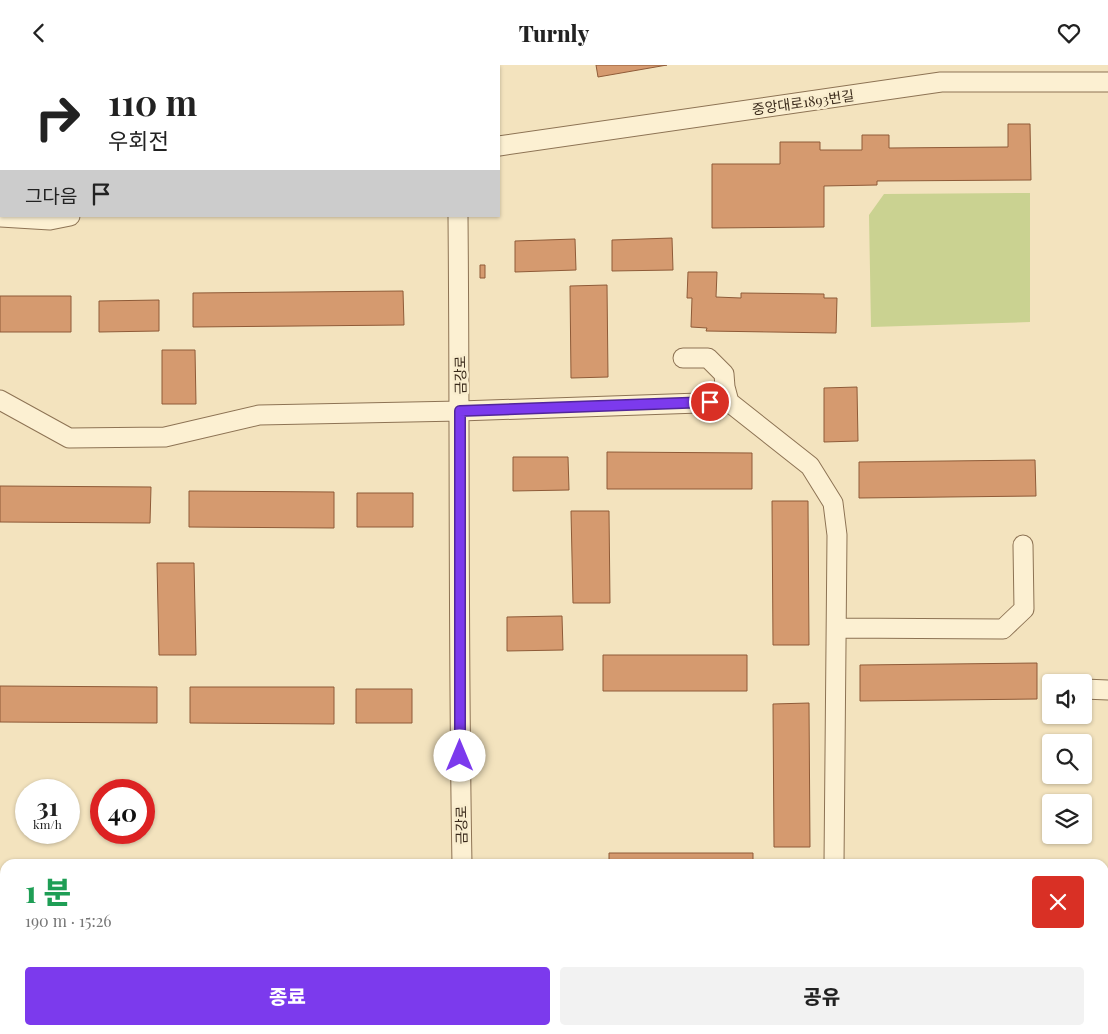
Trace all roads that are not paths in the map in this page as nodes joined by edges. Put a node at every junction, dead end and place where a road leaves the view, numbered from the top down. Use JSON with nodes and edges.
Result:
{"nodes":[{"id":1,"x":941,"y":74,"type":"edge"},
{"id":2,"x":1108,"y":82,"type":"edge"},
{"id":3,"x":500,"y":146,"type":"edge"},
{"id":4,"x":0,"y":217,"type":"edge"},
{"id":5,"x":65,"y":217,"type":"edge"},
{"id":6,"x":458,"y":217,"type":"edge"},
{"id":7,"x":683,"y":358,"type":"dead end"},
{"id":8,"x":0,"y":400,"type":"edge"},
{"id":9,"x":730,"y":402,"type":"junction"},
{"id":10,"x":460,"y":411,"type":"junction"},
{"id":11,"x":1023,"y":545,"type":"dead end"},
{"id":12,"x":837,"y":628,"type":"junction"},
{"id":13,"x":1092,"y":689,"type":"edge"},
{"id":14,"x":1108,"y":689,"type":"edge"},
{"id":15,"x":462,"y":859,"type":"edge"},
{"id":16,"x":834,"y":859,"type":"edge"}],
"edges":[{"from":1,"to":2,"type":"street","name":"중앙대로1893번길"},
{"from":1,"to":3,"type":"street","name":"중앙대로1893번길"},
{"from":4,"to":5,"type":"street"},
{"from":6,"to":10,"type":"street","name":"금강로"},
{"from":7,"to":9,"type":"street"},
{"from":8,"to":10,"type":"street"},
{"from":9,"to":10,"type":"street"},
{"from":9,"to":12,"type":"street"},
{"from":10,"to":15,"type":"street","name":"금강로"},
{"from":11,"to":12,"type":"street"},
{"from":12,"to":16,"type":"street"},
{"from":13,"to":14,"type":"street"}]}
